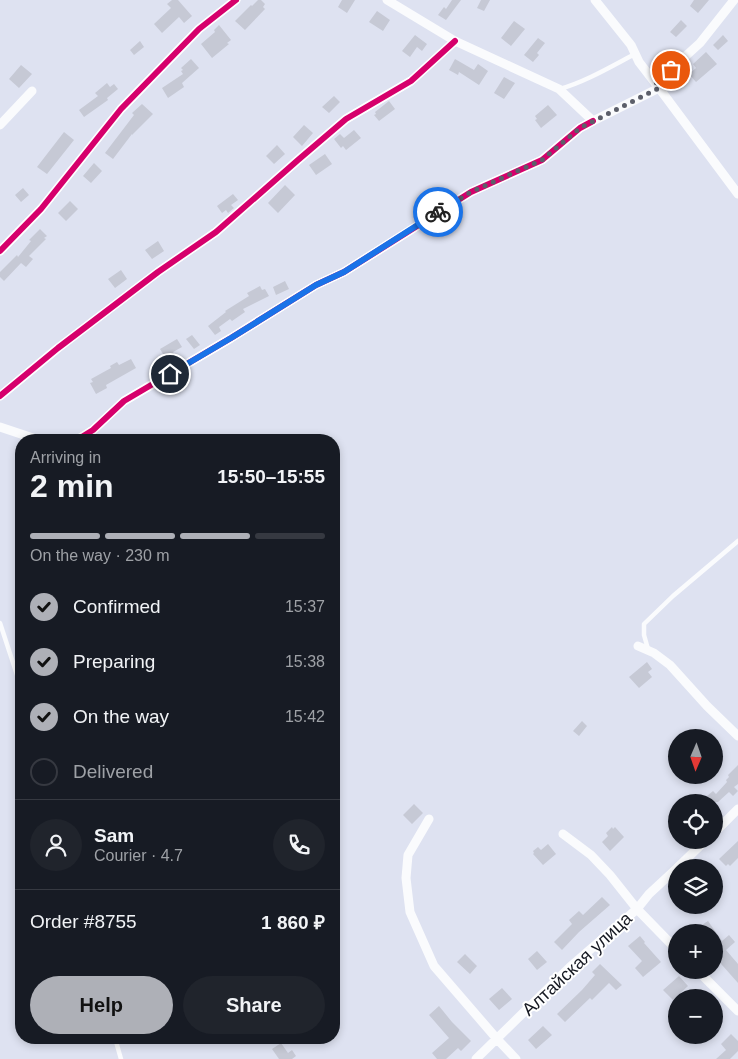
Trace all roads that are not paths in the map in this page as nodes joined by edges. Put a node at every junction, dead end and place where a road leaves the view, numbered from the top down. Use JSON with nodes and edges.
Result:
{"nodes":[{"id":1,"x":236,"y":0,"type":"edge"},
{"id":2,"x":387,"y":0,"type":"edge"},
{"id":3,"x":595,"y":0,"type":"edge"},
{"id":4,"x":734,"y":0,"type":"edge"},
{"id":5,"x":455,"y":40,"type":"junction"},
{"id":6,"x":635,"y":54,"type":"junction"},
{"id":7,"x":658,"y":86,"type":"junction"},
{"id":8,"x":559,"y":89,"type":"junction"},
{"id":9,"x":32,"y":91,"type":"dead end"},
{"id":10,"x":593,"y":121,"type":"junction"},
{"id":11,"x":0,"y":125,"type":"edge"},
{"id":12,"x":738,"y":194,"type":"edge"},
{"id":13,"x":0,"y":251,"type":"edge"},
{"id":14,"x":0,"y":396,"type":"edge"},
{"id":15,"x":0,"y":428,"type":"edge"},
{"id":16,"x":20,"y":434,"type":"edge"},
{"id":17,"x":87,"y":434,"type":"edge"},
{"id":18,"x":738,"y":541,"type":"edge"},
{"id":19,"x":0,"y":623,"type":"edge"},
{"id":20,"x":638,"y":646,"type":"dead end"},
{"id":21,"x":649,"y":651,"type":"junction"},
{"id":22,"x":15,"y":669,"type":"edge"},
{"id":23,"x":738,"y":736,"type":"edge"},
{"id":24,"x":738,"y":809,"type":"edge"},
{"id":25,"x":429,"y":819,"type":"dead end"},
{"id":26,"x":723,"y":823,"type":"edge"},
{"id":27,"x":563,"y":834,"type":"dead end"},
{"id":28,"x":697,"y":849,"type":"edge"},
{"id":29,"x":686,"y":859,"type":"edge"},
{"id":30,"x":668,"y":876,"type":"edge"},
{"id":31,"x":637,"y":909,"type":"junction"},
{"id":32,"x":668,"y":941,"type":"edge"},
{"id":33,"x":706,"y":979,"type":"edge"},
{"id":34,"x":738,"y":1011,"type":"edge"},
{"id":35,"x":497,"y":1039,"type":"junction"},
{"id":36,"x":117,"y":1044,"type":"edge"},
{"id":37,"x":121,"y":1059,"type":"edge"},
{"id":38,"x":476,"y":1059,"type":"edge"},
{"id":39,"x":516,"y":1059,"type":"edge"}],
"edges":[{"from":1,"to":13,"type":"street"},
{"from":2,"to":5,"type":"street"},
{"from":3,"to":6,"type":"street"},
{"from":4,"to":7,"type":"street"},
{"from":5,"to":8,"type":"street"},
{"from":5,"to":14,"type":"street"},
{"from":6,"to":7,"type":"street"},
{"from":6,"to":8,"type":"lane"},
{"from":7,"to":10,"type":"street"},
{"from":7,"to":12,"type":"street"},
{"from":8,"to":10,"type":"street"},
{"from":9,"to":11,"type":"street"},
{"from":10,"to":17,"type":"street"},
{"from":15,"to":16,"type":"street"},
{"from":18,"to":21,"type":"lane"},
{"from":19,"to":22,"type":"lane"},
{"from":20,"to":21,"type":"street"},
{"from":21,"to":23,"type":"street"},
{"from":24,"to":26,"type":"street"},
{"from":25,"to":35,"type":"street"},
{"from":27,"to":31,"type":"street"},
{"from":28,"to":29,"type":"street","name":"Алтайская улица"},
{"from":30,"to":31,"type":"street","name":"Алтайская улица"},
{"from":31,"to":32,"type":"street"},
{"from":31,"to":35,"type":"street","name":"Алтайская улица"},
{"from":33,"to":34,"type":"street"},
{"from":35,"to":38,"type":"street","name":"Алтайская улица"},
{"from":35,"to":39,"type":"street"},
{"from":36,"to":37,"type":"lane"}]}
